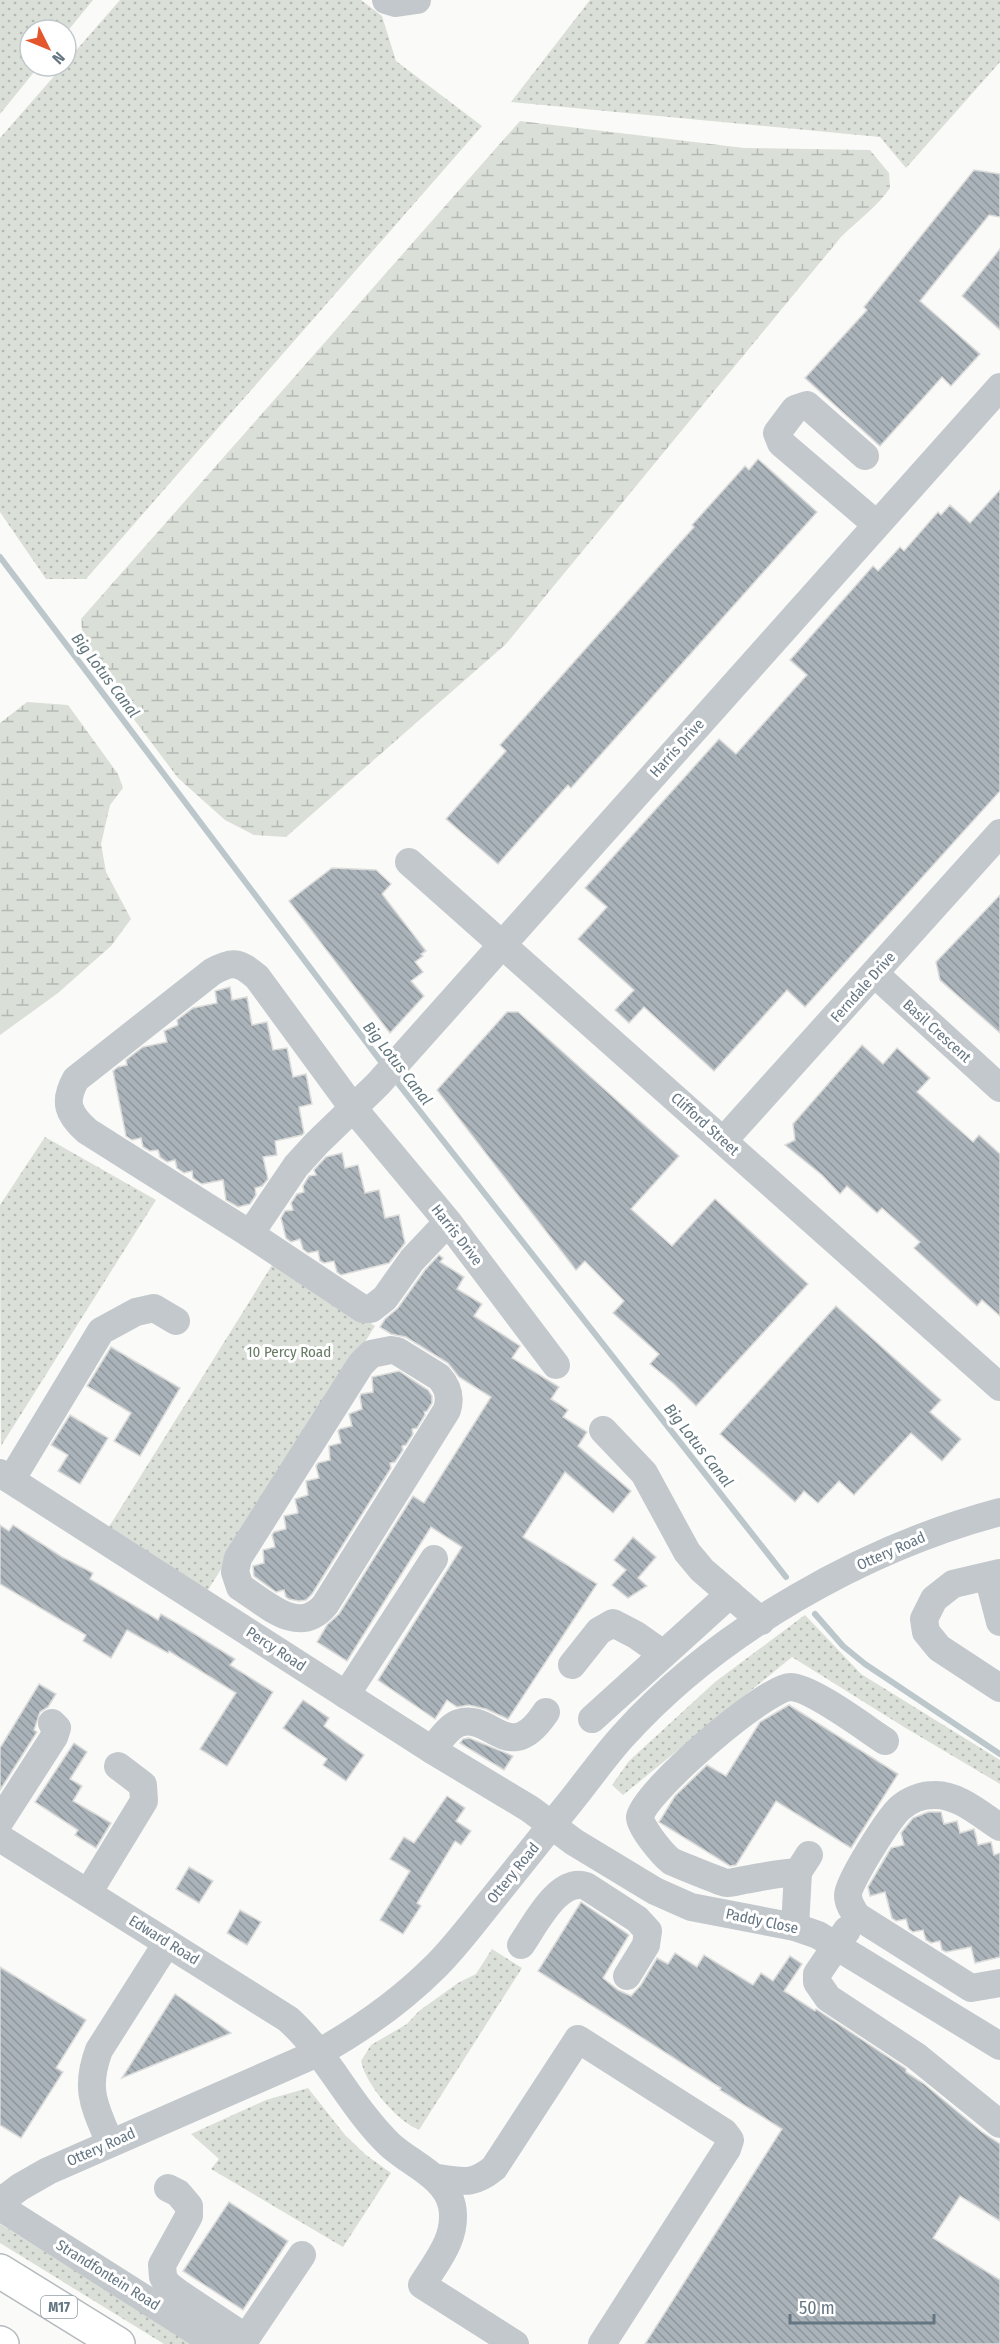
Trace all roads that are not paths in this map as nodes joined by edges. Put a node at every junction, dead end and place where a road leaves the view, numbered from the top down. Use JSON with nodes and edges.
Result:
{"nodes":[{"id":1,"x":386,"y":0,"type":"edge"},
{"id":2,"x":417,"y":0,"type":"edge"},
{"id":3,"x":1000,"y":387,"type":"edge"},
{"id":4,"x":865,"y":456,"type":"dead end"},
{"id":5,"x":876,"y":524,"type":"junction"},
{"id":6,"x":1000,"y":832,"type":"edge"},
{"id":7,"x":409,"y":862,"type":"dead end"},
{"id":8,"x":503,"y":944,"type":"junction"},
{"id":9,"x":875,"y":974,"type":"junction"},
{"id":10,"x":1000,"y":1088,"type":"edge"},
{"id":11,"x":353,"y":1108,"type":"junction"},
{"id":12,"x":723,"y":1140,"type":"junction"},
{"id":13,"x":448,"y":1222,"type":"junction"},
{"id":14,"x":250,"y":1234,"type":"junction"},
{"id":15,"x":176,"y":1321,"type":"dead end"},
{"id":16,"x":556,"y":1365,"type":"dead end"},
{"id":17,"x":1000,"y":1388,"type":"edge"},
{"id":18,"x":603,"y":1430,"type":"dead end"},
{"id":19,"x":5,"y":1476,"type":"edge"},
{"id":20,"x":999,"y":1513,"type":"edge"},
{"id":21,"x":434,"y":1559,"type":"dead end"},
{"id":22,"x":994,"y":1574,"type":"edge"},
{"id":23,"x":240,"y":1587,"type":"junction"},
{"id":24,"x":730,"y":1594,"type":"junction"},
{"id":25,"x":223,"y":1614,"type":"junction"},
{"id":26,"x":772,"y":1614,"type":"junction"},
{"id":27,"x":1000,"y":1622,"type":"edge"},
{"id":28,"x":663,"y":1654,"type":"junction"},
{"id":29,"x":572,"y":1665,"type":"dead end"},
{"id":30,"x":1000,"y":1688,"type":"edge"},
{"id":31,"x":346,"y":1695,"type":"junction"},
{"id":32,"x":546,"y":1712,"type":"dead end"},
{"id":33,"x":592,"y":1719,"type":"dead end"},
{"id":34,"x":52,"y":1723,"type":"dead end"},
{"id":35,"x":885,"y":1741,"type":"dead end"},
{"id":36,"x":432,"y":1749,"type":"junction"},
{"id":37,"x":118,"y":1766,"type":"dead end"},
{"id":38,"x":0,"y":1821,"type":"edge"},
{"id":39,"x":551,"y":1826,"type":"junction"},
{"id":40,"x":1000,"y":1827,"type":"edge"},
{"id":41,"x":0,"y":1838,"type":"edge"},
{"id":42,"x":655,"y":1891,"type":"junction"},
{"id":43,"x":88,"y":1893,"type":"junction"},
{"id":44,"x":857,"y":1916,"type":"junction"},
{"id":45,"x":637,"y":1919,"type":"junction"},
{"id":46,"x":795,"y":1927,"type":"junction"},
{"id":47,"x":167,"y":1943,"type":"junction"},
{"id":48,"x":521,"y":1945,"type":"dead end"},
{"id":49,"x":837,"y":1945,"type":"junction"},
{"id":50,"x":627,"y":1976,"type":"dead end"},
{"id":51,"x":1000,"y":1983,"type":"edge"},
{"id":52,"x":1000,"y":2046,"type":"edge"},
{"id":53,"x":320,"y":2052,"type":"junction"},
{"id":54,"x":1000,"y":2124,"type":"edge"},
{"id":55,"x":110,"y":2143,"type":"junction"},
{"id":56,"x":436,"y":2178,"type":"junction"},
{"id":57,"x":168,"y":2188,"type":"dead end"},
{"id":58,"x":0,"y":2205,"type":"edge"},
{"id":59,"x":302,"y":2255,"type":"dead end"},
{"id":60,"x":0,"y":2271,"type":"edge"},
{"id":61,"x":244,"y":2341,"type":"edge"},
{"id":62,"x":118,"y":2344,"type":"edge"},
{"id":63,"x":216,"y":2344,"type":"edge"},
{"id":64,"x":515,"y":2344,"type":"edge"},
{"id":65,"x":602,"y":2344,"type":"edge"}],
"edges":[{"from":1,"to":2,"type":"street"},
{"from":3,"to":5,"type":"street","name":"Harris Drive"},
{"from":4,"to":5,"type":"street"},
{"from":5,"to":8,"type":"street","name":"Harris Drive"},
{"from":6,"to":9,"type":"street","name":"Ferndale Drive"},
{"from":7,"to":8,"type":"street","name":"Clifford Street"},
{"from":8,"to":11,"type":"street","name":"Harris Drive"},
{"from":8,"to":12,"type":"street","name":"Clifford Street"},
{"from":9,"to":10,"type":"street","name":"Basil Crescent"},
{"from":9,"to":12,"type":"street","name":"Ferndale Drive"},
{"from":11,"to":13,"type":"street","name":"Harris Drive"},
{"from":11,"to":14,"type":"street","name":"Harris Drive"},
{"from":11,"to":14,"type":"street","name":"Harris Drive"},
{"from":12,"to":17,"type":"street","name":"Clifford Street"},
{"from":13,"to":14,"type":"street"},
{"from":13,"to":16,"type":"street","name":"Harris Drive"},
{"from":15,"to":19,"type":"street"},
{"from":18,"to":24,"type":"street"},
{"from":19,"to":25,"type":"street","name":"Percy Road"},
{"from":20,"to":26,"type":"street","name":"Ottery Road"},
{"from":21,"to":31,"type":"street"},
{"from":22,"to":27,"type":"street"},
{"from":22,"to":30,"type":"street"},
{"from":23,"to":23,"type":"street"},
{"from":23,"to":25,"type":"street"},
{"from":24,"to":26,"type":"street"},
{"from":24,"to":28,"type":"street"},
{"from":25,"to":31,"type":"street","name":"Percy Road"},
{"from":26,"to":39,"type":"street","name":"Ottery Road"},
{"from":28,"to":29,"type":"street"},
{"from":28,"to":33,"type":"street"},
{"from":31,"to":36,"type":"street","name":"Percy Road"},
{"from":32,"to":36,"type":"street"},
{"from":34,"to":38,"type":"street"},
{"from":35,"to":46,"type":"street"},
{"from":36,"to":39,"type":"street","name":"Percy Road"},
{"from":37,"to":43,"type":"street"},
{"from":39,"to":42,"type":"street","name":"Paddy Close"},
{"from":39,"to":53,"type":"street","name":"Ottery Road"},
{"from":40,"to":44,"type":"street"},
{"from":41,"to":43,"type":"street","name":"Edward Road"},
{"from":42,"to":45,"type":"street"},
{"from":42,"to":46,"type":"street","name":"Paddy Close"},
{"from":43,"to":47,"type":"street","name":"Edward Road"},
{"from":44,"to":49,"type":"street"},
{"from":44,"to":51,"type":"street"},
{"from":45,"to":48,"type":"street"},
{"from":45,"to":50,"type":"street"},
{"from":46,"to":49,"type":"street","name":"Paddy Close"},
{"from":47,"to":53,"type":"street","name":"Edward Road"},
{"from":47,"to":55,"type":"street"},
{"from":49,"to":52,"type":"street","name":"Paddy Close"},
{"from":49,"to":54,"type":"street"},
{"from":53,"to":55,"type":"street","name":"Ottery Road"},
{"from":53,"to":56,"type":"street","name":"Edward Road"},
{"from":55,"to":58,"type":"street","name":"Ottery Road"},
{"from":56,"to":64,"type":"street"},
{"from":56,"to":65,"type":"street"},
{"from":57,"to":61,"type":"street"},
{"from":58,"to":63,"type":"street","name":"Strandfontein Road"},
{"from":59,"to":61,"type":"street"},
{"from":60,"to":62,"type":"main road","number":"M17"}]}
